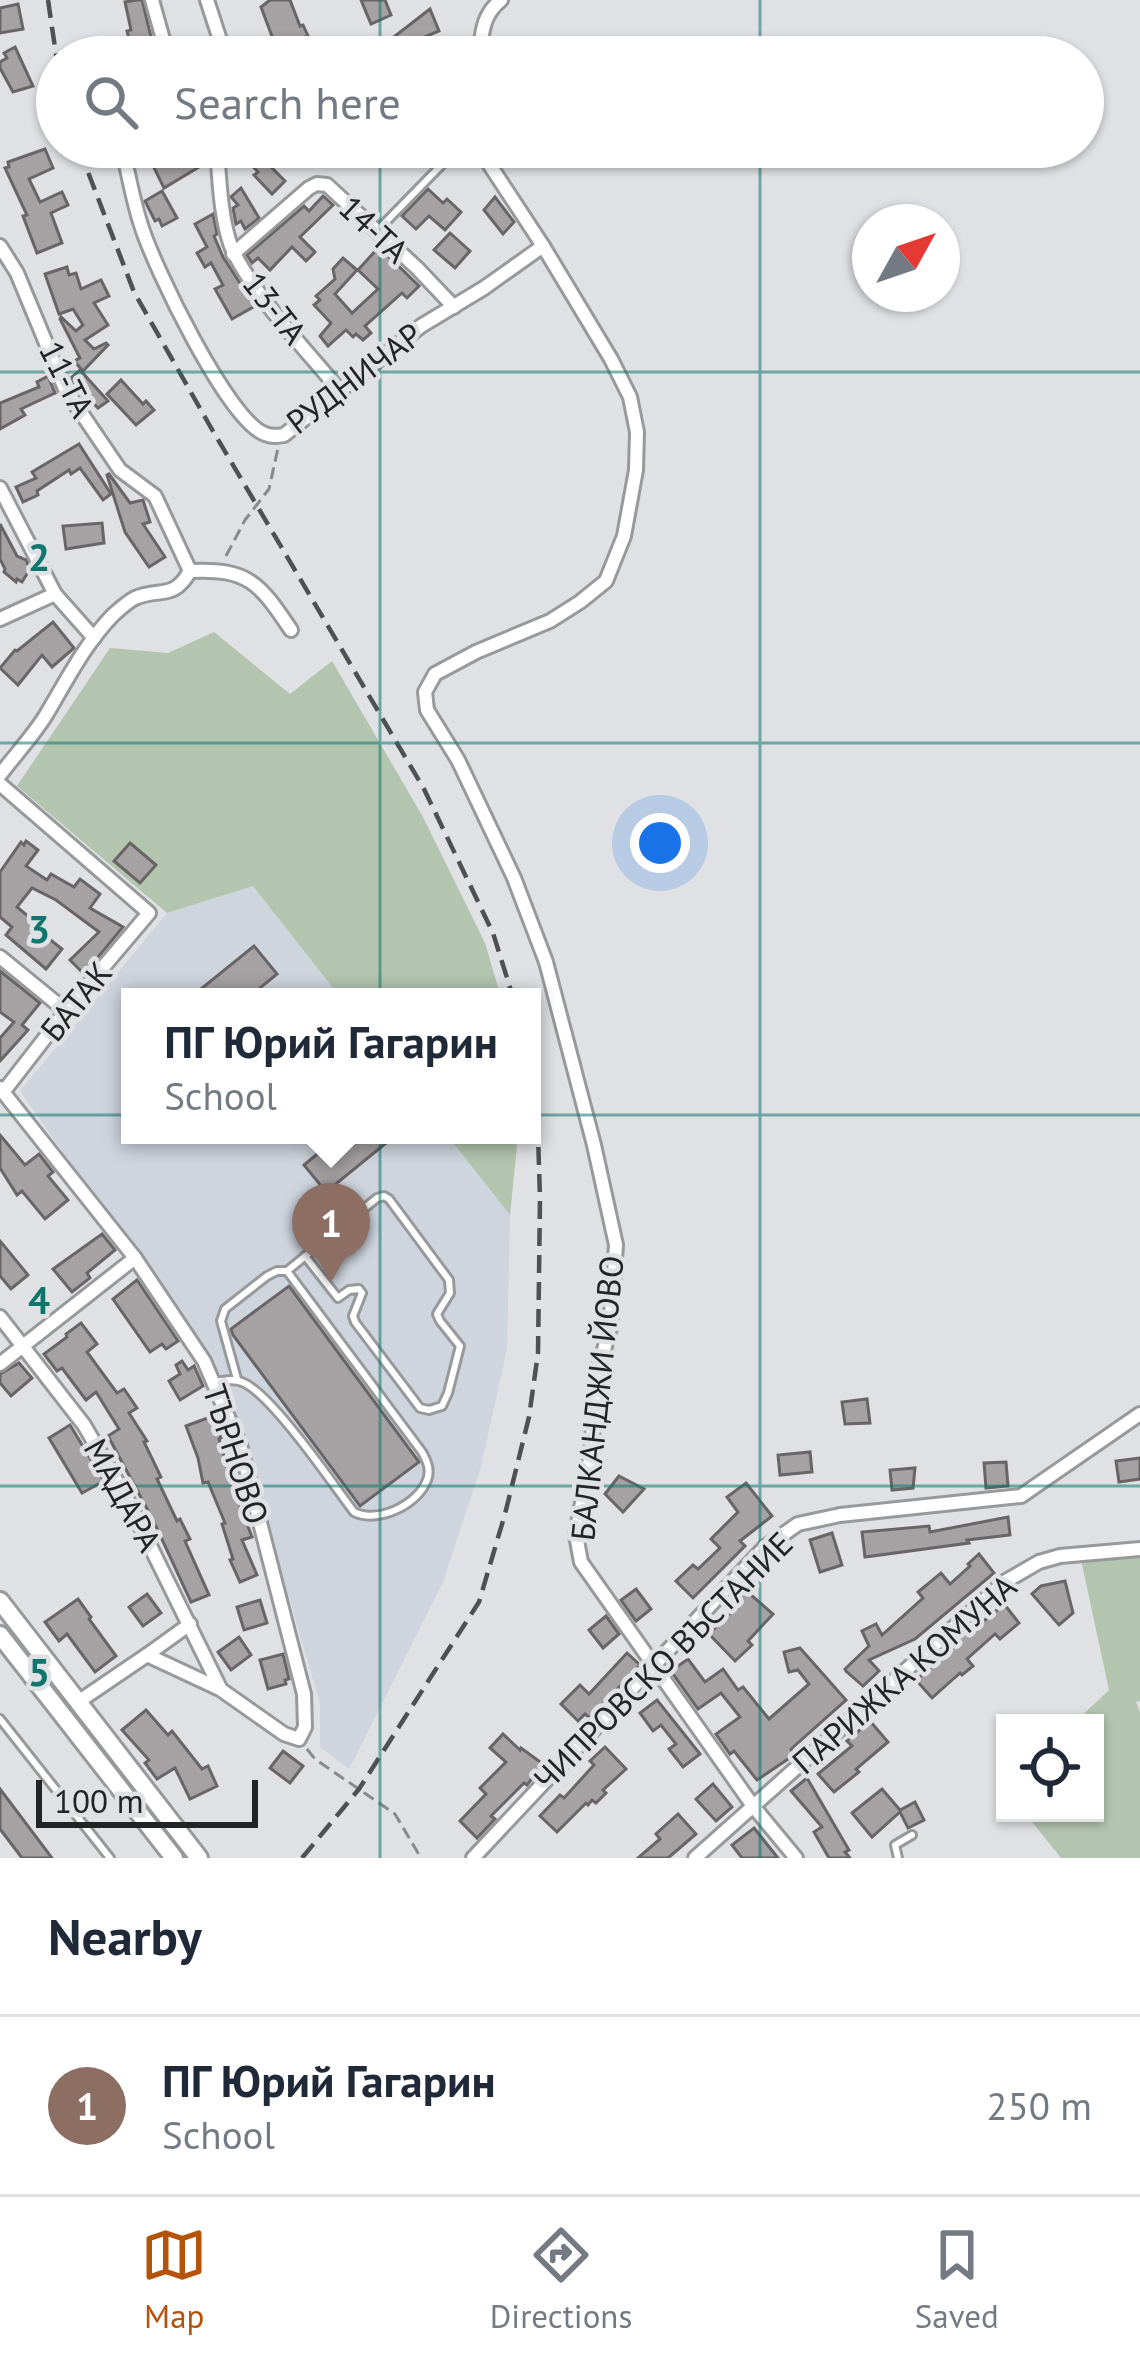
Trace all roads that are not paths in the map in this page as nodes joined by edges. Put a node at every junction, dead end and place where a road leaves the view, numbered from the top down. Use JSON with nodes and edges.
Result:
{"nodes":[{"id":1,"x":152,"y":0,"type":"edge"},
{"id":2,"x":207,"y":0,"type":"edge"},
{"id":3,"x":501,"y":0,"type":"edge"},
{"id":4,"x":162,"y":36,"type":"edge"},
{"id":5,"x":219,"y":36,"type":"edge"},
{"id":6,"x":481,"y":36,"type":"edge"},
{"id":7,"x":127,"y":168,"type":"edge"},
{"id":8,"x":216,"y":168,"type":"edge"},
{"id":9,"x":438,"y":168,"type":"edge"},
{"id":10,"x":492,"y":168,"type":"edge"},
{"id":11,"x":376,"y":232,"type":"junction"},
{"id":12,"x":544,"y":246,"type":"junction"},
{"id":13,"x":0,"y":247,"type":"edge"},
{"id":14,"x":233,"y":254,"type":"junction"},
{"id":15,"x":454,"y":307,"type":"junction"},
{"id":16,"x":340,"y":391,"type":"junction"},
{"id":17,"x":0,"y":488,"type":"edge"},
{"id":18,"x":190,"y":571,"type":"junction"},
{"id":19,"x":55,"y":594,"type":"junction"},
{"id":20,"x":0,"y":619,"type":"edge"},
{"id":21,"x":291,"y":630,"type":"dead end"},
{"id":22,"x":94,"y":638,"type":"junction"},
{"id":23,"x":0,"y":775,"type":"edge"},
{"id":24,"x":0,"y":784,"type":"edge"},
{"id":25,"x":0,"y":957,"type":"edge"},
{"id":26,"x":66,"y":1011,"type":"junction"},
{"id":27,"x":2,"y":1090,"type":"edge"},
{"id":28,"x":305,"y":1256,"type":"junction"},
{"id":29,"x":135,"y":1258,"type":"junction"},
{"id":30,"x":287,"y":1271,"type":"junction"},
{"id":31,"x":0,"y":1317,"type":"edge"},
{"id":32,"x":22,"y":1348,"type":"junction"},
{"id":33,"x":0,"y":1364,"type":"edge"},
{"id":34,"x":237,"y":1379,"type":"junction"},
{"id":35,"x":214,"y":1382,"type":"junction"},
{"id":36,"x":1140,"y":1414,"type":"edge"},
{"id":37,"x":1140,"y":1549,"type":"edge"},
{"id":38,"x":0,"y":1601,"type":"edge"},
{"id":39,"x":190,"y":1624,"type":"junction"},
{"id":40,"x":0,"y":1635,"type":"edge"},
{"id":41,"x":146,"y":1655,"type":"junction"},
{"id":42,"x":652,"y":1665,"type":"junction"},
{"id":43,"x":220,"y":1689,"type":"junction"},
{"id":44,"x":78,"y":1702,"type":"junction"},
{"id":45,"x":0,"y":1719,"type":"edge"},
{"id":46,"x":753,"y":1806,"type":"junction"},
{"id":47,"x":912,"y":1835,"type":"dead end"},
{"id":48,"x":110,"y":1858,"type":"edge"},
{"id":49,"x":174,"y":1858,"type":"edge"},
{"id":50,"x":199,"y":1858,"type":"edge"},
{"id":51,"x":473,"y":1858,"type":"edge"},
{"id":52,"x":695,"y":1858,"type":"edge"},
{"id":53,"x":796,"y":1858,"type":"edge"},
{"id":54,"x":898,"y":1858,"type":"edge"}],
"edges":[{"from":1,"to":4,"type":"street"},
{"from":2,"to":5,"type":"street"},
{"from":3,"to":6,"type":"street"},
{"from":7,"to":16,"type":"street","name":"РУДНИЧАР"},
{"from":8,"to":14,"type":"street","name":"13-ТА"},
{"from":9,"to":11,"type":"lane"},
{"from":10,"to":12,"type":"street"},
{"from":11,"to":14,"type":"street","name":"14-ТА"},
{"from":11,"to":15,"type":"street","name":"14-ТА"},
{"from":12,"to":15,"type":"street","name":"РУДНИЧАР"},
{"from":12,"to":42,"type":"street","name":"БАЛКАНДЖИ ЙОВО"},
{"from":13,"to":18,"type":"street","name":"11-ТА"},
{"from":14,"to":16,"type":"street","name":"13-ТА"},
{"from":15,"to":16,"type":"street","name":"РУДНИЧАР"},
{"from":17,"to":19,"type":"street"},
{"from":18,"to":21,"type":"street"},
{"from":18,"to":22,"type":"street"},
{"from":19,"to":20,"type":"street"},
{"from":19,"to":22,"type":"street"},
{"from":22,"to":23,"type":"street"},
{"from":24,"to":26,"type":"street","name":"БАТАК"},
{"from":25,"to":26,"type":"street"},
{"from":26,"to":27,"type":"street","name":"БАТАК"},
{"from":27,"to":29,"type":"street","name":"ТЪРНОВО"},
{"from":28,"to":28,"type":"lane"},
{"from":28,"to":30,"type":"lane"},
{"from":29,"to":32,"type":"street"},
{"from":29,"to":35,"type":"street","name":"ТЪРНОВО"},
{"from":30,"to":34,"type":"lane"},
{"from":30,"to":34,"type":"lane"},
{"from":31,"to":32,"type":"street","name":"МАДАРА"},
{"from":32,"to":33,"type":"street"},
{"from":32,"to":39,"type":"street","name":"МАДАРА"},
{"from":34,"to":35,"type":"lane"},
{"from":35,"to":43,"type":"street","name":"ТЪРНОВО"},
{"from":36,"to":42,"type":"street","name":"ЧИПРОВСКО ВЪСТАНИЕ"},
{"from":37,"to":46,"type":"street","name":"ПАРИЖКА КОМУНА"},
{"from":38,"to":44,"type":"street"},
{"from":39,"to":41,"type":"street"},
{"from":39,"to":43,"type":"street","name":"МАДАРА"},
{"from":40,"to":49,"type":"street"},
{"from":41,"to":43,"type":"street"},
{"from":41,"to":44,"type":"street"},
{"from":42,"to":46,"type":"street","name":"БАЛКАНДЖИ ЙОВО"},
{"from":42,"to":51,"type":"street","name":"ЧИПРОВСКО ВЪСТАНИЕ"},
{"from":44,"to":50,"type":"street"},
{"from":45,"to":48,"type":"lane"},
{"from":46,"to":52,"type":"street","name":"ПАРИЖКА КОМУНА"},
{"from":46,"to":53,"type":"street","name":"БАЛКАНДЖИ ЙОВО"},
{"from":47,"to":54,"type":"lane"}]}
